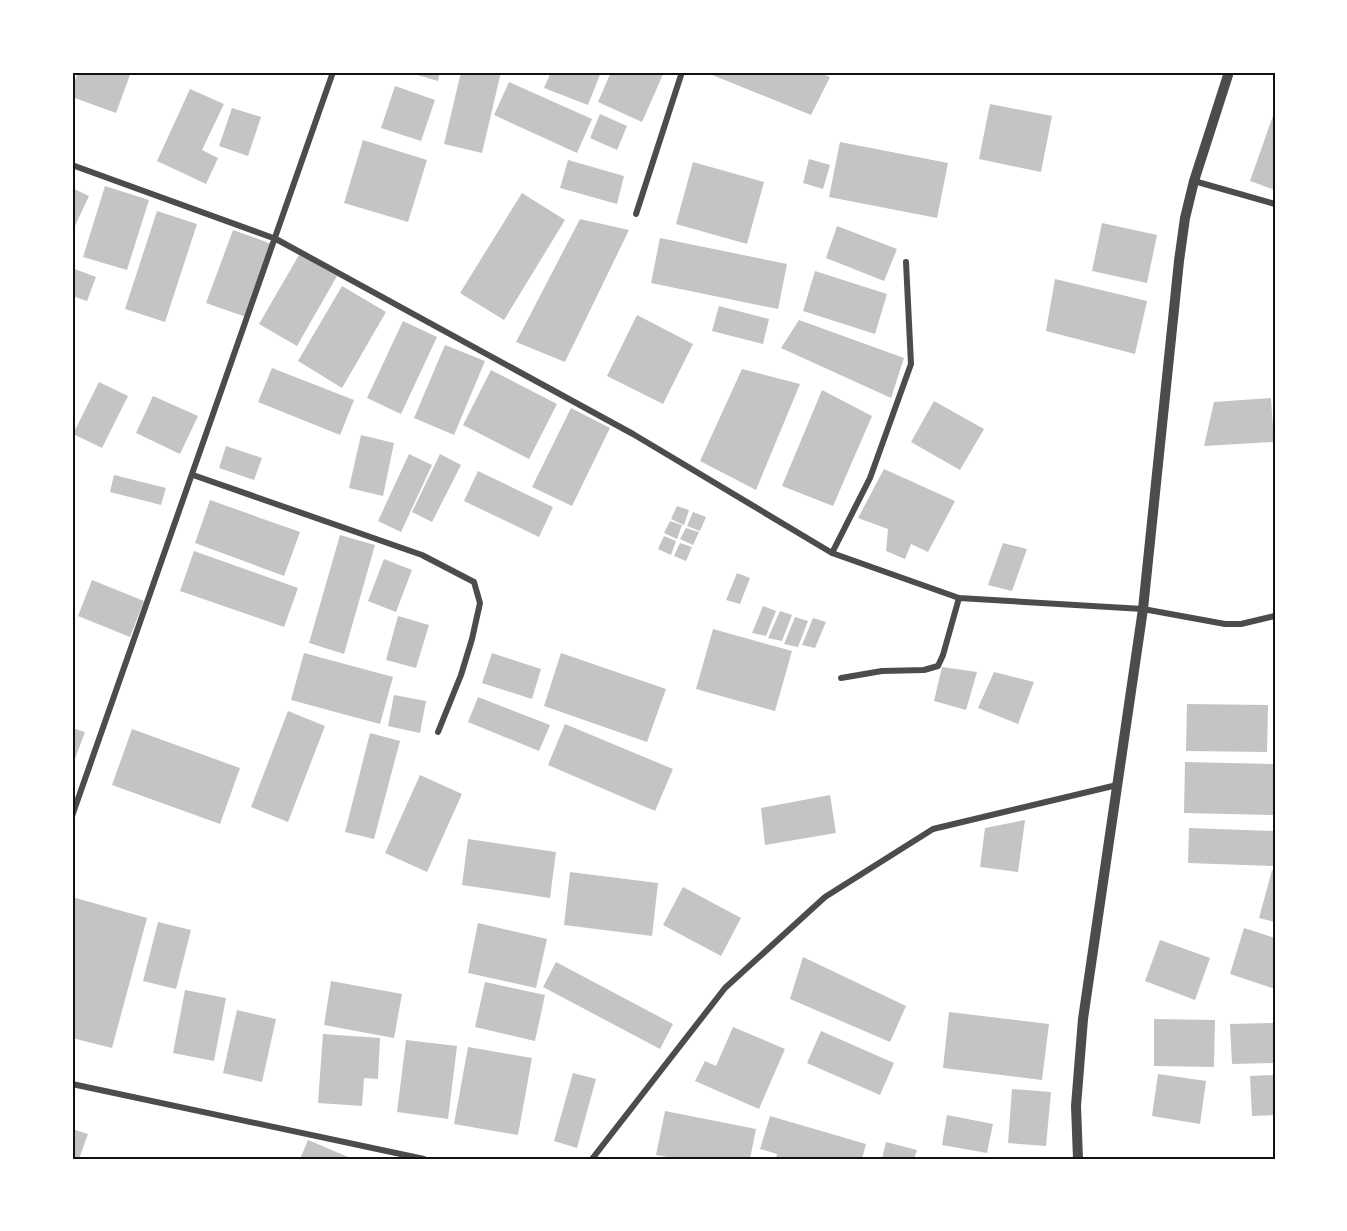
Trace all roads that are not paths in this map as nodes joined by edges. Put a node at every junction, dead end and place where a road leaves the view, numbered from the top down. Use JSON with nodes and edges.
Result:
{"nodes":[{"id":1,"x":333,"y":72,"type":"edge"},
{"id":2,"x":682,"y":72,"type":"edge"},
{"id":3,"x":1229,"y":72,"type":"edge"},
{"id":4,"x":72,"y":165,"type":"edge"},
{"id":5,"x":1194,"y":181,"type":"junction"},
{"id":6,"x":1275,"y":204,"type":"edge"},
{"id":7,"x":636,"y":214,"type":"dead end"},
{"id":8,"x":276,"y":239,"type":"junction"},
{"id":9,"x":906,"y":262,"type":"dead end"},
{"id":10,"x":193,"y":475,"type":"junction"},
{"id":11,"x":831,"y":554,"type":"junction"},
{"id":12,"x":959,"y":598,"type":"junction"},
{"id":13,"x":1143,"y":609,"type":"junction"},
{"id":14,"x":1275,"y":616,"type":"edge"},
{"id":15,"x":841,"y":678,"type":"dead end"},
{"id":16,"x":438,"y":732,"type":"dead end"},
{"id":17,"x":1117,"y":785,"type":"junction"},
{"id":18,"x":72,"y":816,"type":"edge"},
{"id":19,"x":72,"y":1084,"type":"edge"},
{"id":20,"x":424,"y":1159,"type":"edge"},
{"id":21,"x":592,"y":1159,"type":"edge"},
{"id":22,"x":1078,"y":1159,"type":"edge"}],
"edges":[{"from":1,"to":8,"type":"street"},
{"from":2,"to":7,"type":"street"},
{"from":3,"to":5,"type":"street"},
{"from":4,"to":8,"type":"street"},
{"from":5,"to":6,"type":"street"},
{"from":5,"to":13,"type":"street"},
{"from":8,"to":10,"type":"street"},
{"from":8,"to":11,"type":"street"},
{"from":9,"to":11,"type":"street"},
{"from":10,"to":16,"type":"street"},
{"from":10,"to":18,"type":"street"},
{"from":11,"to":12,"type":"street"},
{"from":12,"to":13,"type":"street"},
{"from":12,"to":15,"type":"street"},
{"from":13,"to":14,"type":"street"},
{"from":13,"to":17,"type":"street"},
{"from":17,"to":21,"type":"street"},
{"from":17,"to":22,"type":"street"},
{"from":19,"to":20,"type":"street"}]}
